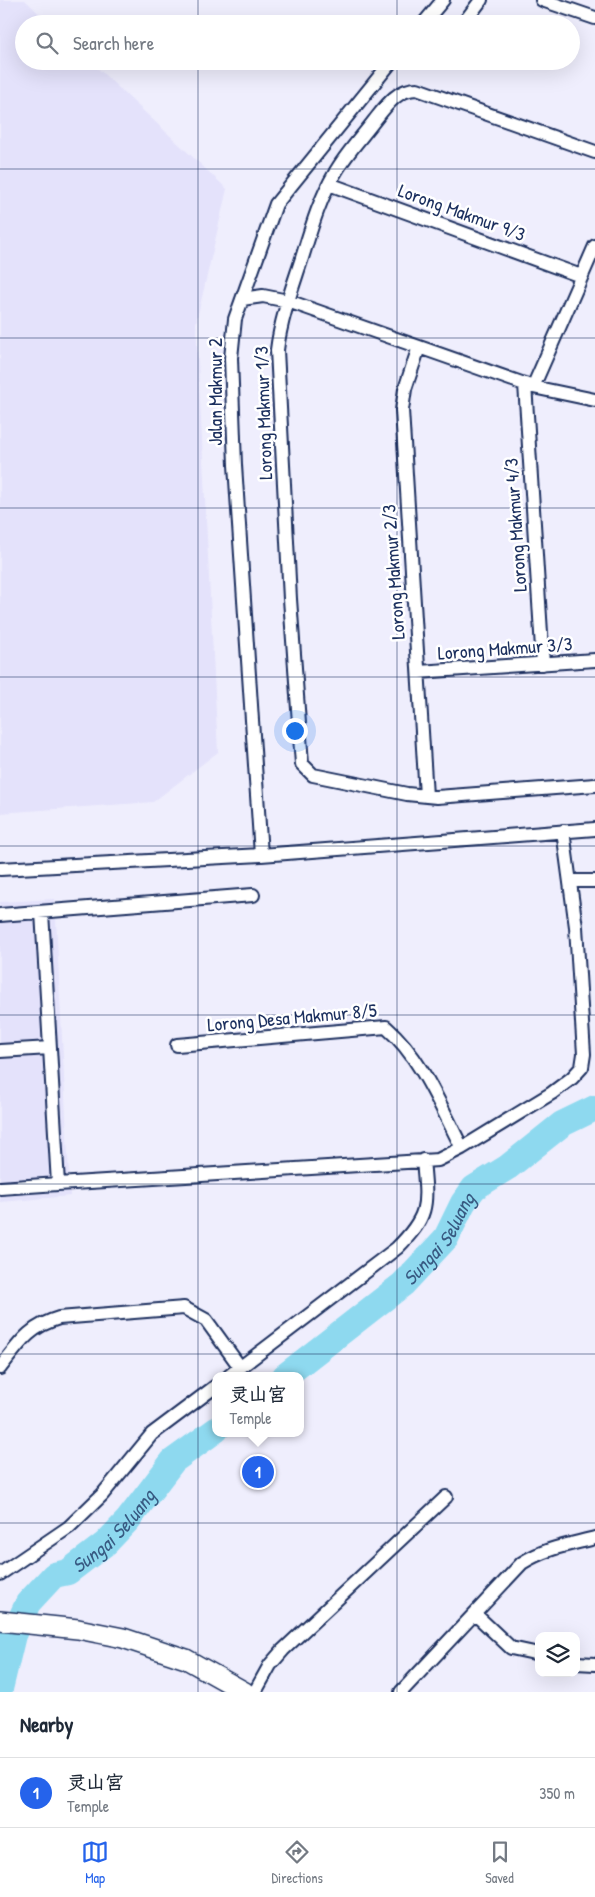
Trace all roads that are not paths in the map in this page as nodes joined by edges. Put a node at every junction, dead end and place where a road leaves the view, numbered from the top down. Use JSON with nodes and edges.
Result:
{"nodes":[{"id":1,"x":443,"y":0,"type":"edge"},
{"id":2,"x":481,"y":0,"type":"edge"},
{"id":3,"x":542,"y":0,"type":"edge"},
{"id":4,"x":430,"y":15,"type":"edge"},
{"id":5,"x":470,"y":15,"type":"edge"},
{"id":6,"x":595,"y":18,"type":"edge"},
{"id":7,"x":385,"y":70,"type":"edge"},
{"id":8,"x":595,"y":152,"type":"edge"},
{"id":9,"x":329,"y":184,"type":"junction"},
{"id":10,"x":595,"y":246,"type":"edge"},
{"id":11,"x":581,"y":276,"type":"junction"},
{"id":12,"x":242,"y":299,"type":"junction"},
{"id":13,"x":288,"y":301,"type":"junction"},
{"id":14,"x":419,"y":347,"type":"junction"},
{"id":15,"x":529,"y":385,"type":"junction"},
{"id":16,"x":595,"y":400,"type":"edge"},
{"id":17,"x":595,"y":660,"type":"edge"},
{"id":18,"x":543,"y":664,"type":"junction"},
{"id":19,"x":418,"y":672,"type":"junction"},
{"id":20,"x":595,"y":785,"type":"edge"},
{"id":21,"x":426,"y":796,"type":"junction"},
{"id":22,"x":595,"y":829,"type":"edge"},
{"id":23,"x":563,"y":831,"type":"junction"},
{"id":24,"x":261,"y":855,"type":"junction"},
{"id":25,"x":0,"y":869,"type":"edge"},
{"id":26,"x":595,"y":881,"type":"edge"},
{"id":27,"x":570,"y":882,"type":"junction"},
{"id":28,"x":254,"y":895,"type":"dead end"},
{"id":29,"x":42,"y":912,"type":"junction"},
{"id":30,"x":0,"y":915,"type":"edge"},
{"id":31,"x":177,"y":1045,"type":"dead end"},
{"id":32,"x":50,"y":1048,"type":"junction"},
{"id":33,"x":0,"y":1051,"type":"edge"},
{"id":34,"x":462,"y":1148,"type":"junction"},
{"id":35,"x":424,"y":1160,"type":"junction"},
{"id":36,"x":58,"y":1184,"type":"junction"},
{"id":37,"x":0,"y":1188,"type":"edge"},
{"id":38,"x":240,"y":1367,"type":"junction"},
{"id":39,"x":0,"y":1368,"type":"edge"},
{"id":40,"x":234,"y":1372,"type":"edge"},
{"id":41,"x":212,"y":1389,"type":"edge"},
{"id":42,"x":446,"y":1496,"type":"dead end"},
{"id":43,"x":595,"y":1538,"type":"edge"},
{"id":44,"x":0,"y":1574,"type":"edge"},
{"id":45,"x":475,"y":1614,"type":"junction"},
{"id":46,"x":0,"y":1622,"type":"edge"},
{"id":47,"x":535,"y":1653,"type":"edge"},
{"id":48,"x":580,"y":1662,"type":"edge"},
{"id":49,"x":595,"y":1664,"type":"edge"},
{"id":50,"x":245,"y":1692,"type":"edge"},
{"id":51,"x":255,"y":1692,"type":"edge"},
{"id":52,"x":401,"y":1692,"type":"edge"}],
"edges":[{"from":1,"to":4,"type":"street"},
{"from":2,"to":5,"type":"street"},
{"from":3,"to":6,"type":"street"},
{"from":7,"to":12,"type":"street","name":"Jalan Makmur 2"},
{"from":8,"to":9,"type":"street","name":"Lorong Makmur 1/3"},
{"from":9,"to":11,"type":"street","name":"Lorong Makmur 9/3"},
{"from":9,"to":13,"type":"street","name":"Lorong Makmur 1/3"},
{"from":10,"to":11,"type":"street"},
{"from":11,"to":15,"type":"street"},
{"from":12,"to":13,"type":"street"},
{"from":12,"to":24,"type":"street","name":"Jalan Makmur 2"},
{"from":13,"to":14,"type":"street"},
{"from":13,"to":21,"type":"street","name":"Lorong Makmur 1/3"},
{"from":14,"to":15,"type":"street"},
{"from":14,"to":19,"type":"street","name":"Lorong Makmur 2/3"},
{"from":15,"to":16,"type":"street"},
{"from":15,"to":18,"type":"street","name":"Lorong Makmur 4/3"},
{"from":17,"to":18,"type":"street","name":"Lorong Makmur 3/3"},
{"from":18,"to":19,"type":"street","name":"Lorong Makmur 3/3"},
{"from":19,"to":21,"type":"street","name":"Lorong Makmur 2/3"},
{"from":20,"to":21,"type":"street"},
{"from":22,"to":23,"type":"street"},
{"from":23,"to":24,"type":"street"},
{"from":23,"to":27,"type":"street"},
{"from":24,"to":25,"type":"street"},
{"from":26,"to":27,"type":"street"},
{"from":27,"to":34,"type":"street"},
{"from":28,"to":29,"type":"street"},
{"from":29,"to":30,"type":"street"},
{"from":29,"to":32,"type":"street"},
{"from":31,"to":34,"type":"street","name":"Lorong Desa Makmur 8/5"},
{"from":32,"to":33,"type":"street"},
{"from":32,"to":36,"type":"street"},
{"from":34,"to":35,"type":"street"},
{"from":35,"to":36,"type":"street"},
{"from":35,"to":38,"type":"street"},
{"from":36,"to":37,"type":"street"},
{"from":38,"to":39,"type":"street"},
{"from":38,"to":40,"type":"street"},
{"from":41,"to":44,"type":"street"},
{"from":42,"to":51,"type":"street"},
{"from":43,"to":45,"type":"street"},
{"from":45,"to":47,"type":"street"},
{"from":45,"to":52,"type":"street"},
{"from":46,"to":50,"type":"main road"},
{"from":48,"to":49,"type":"street"}]}
